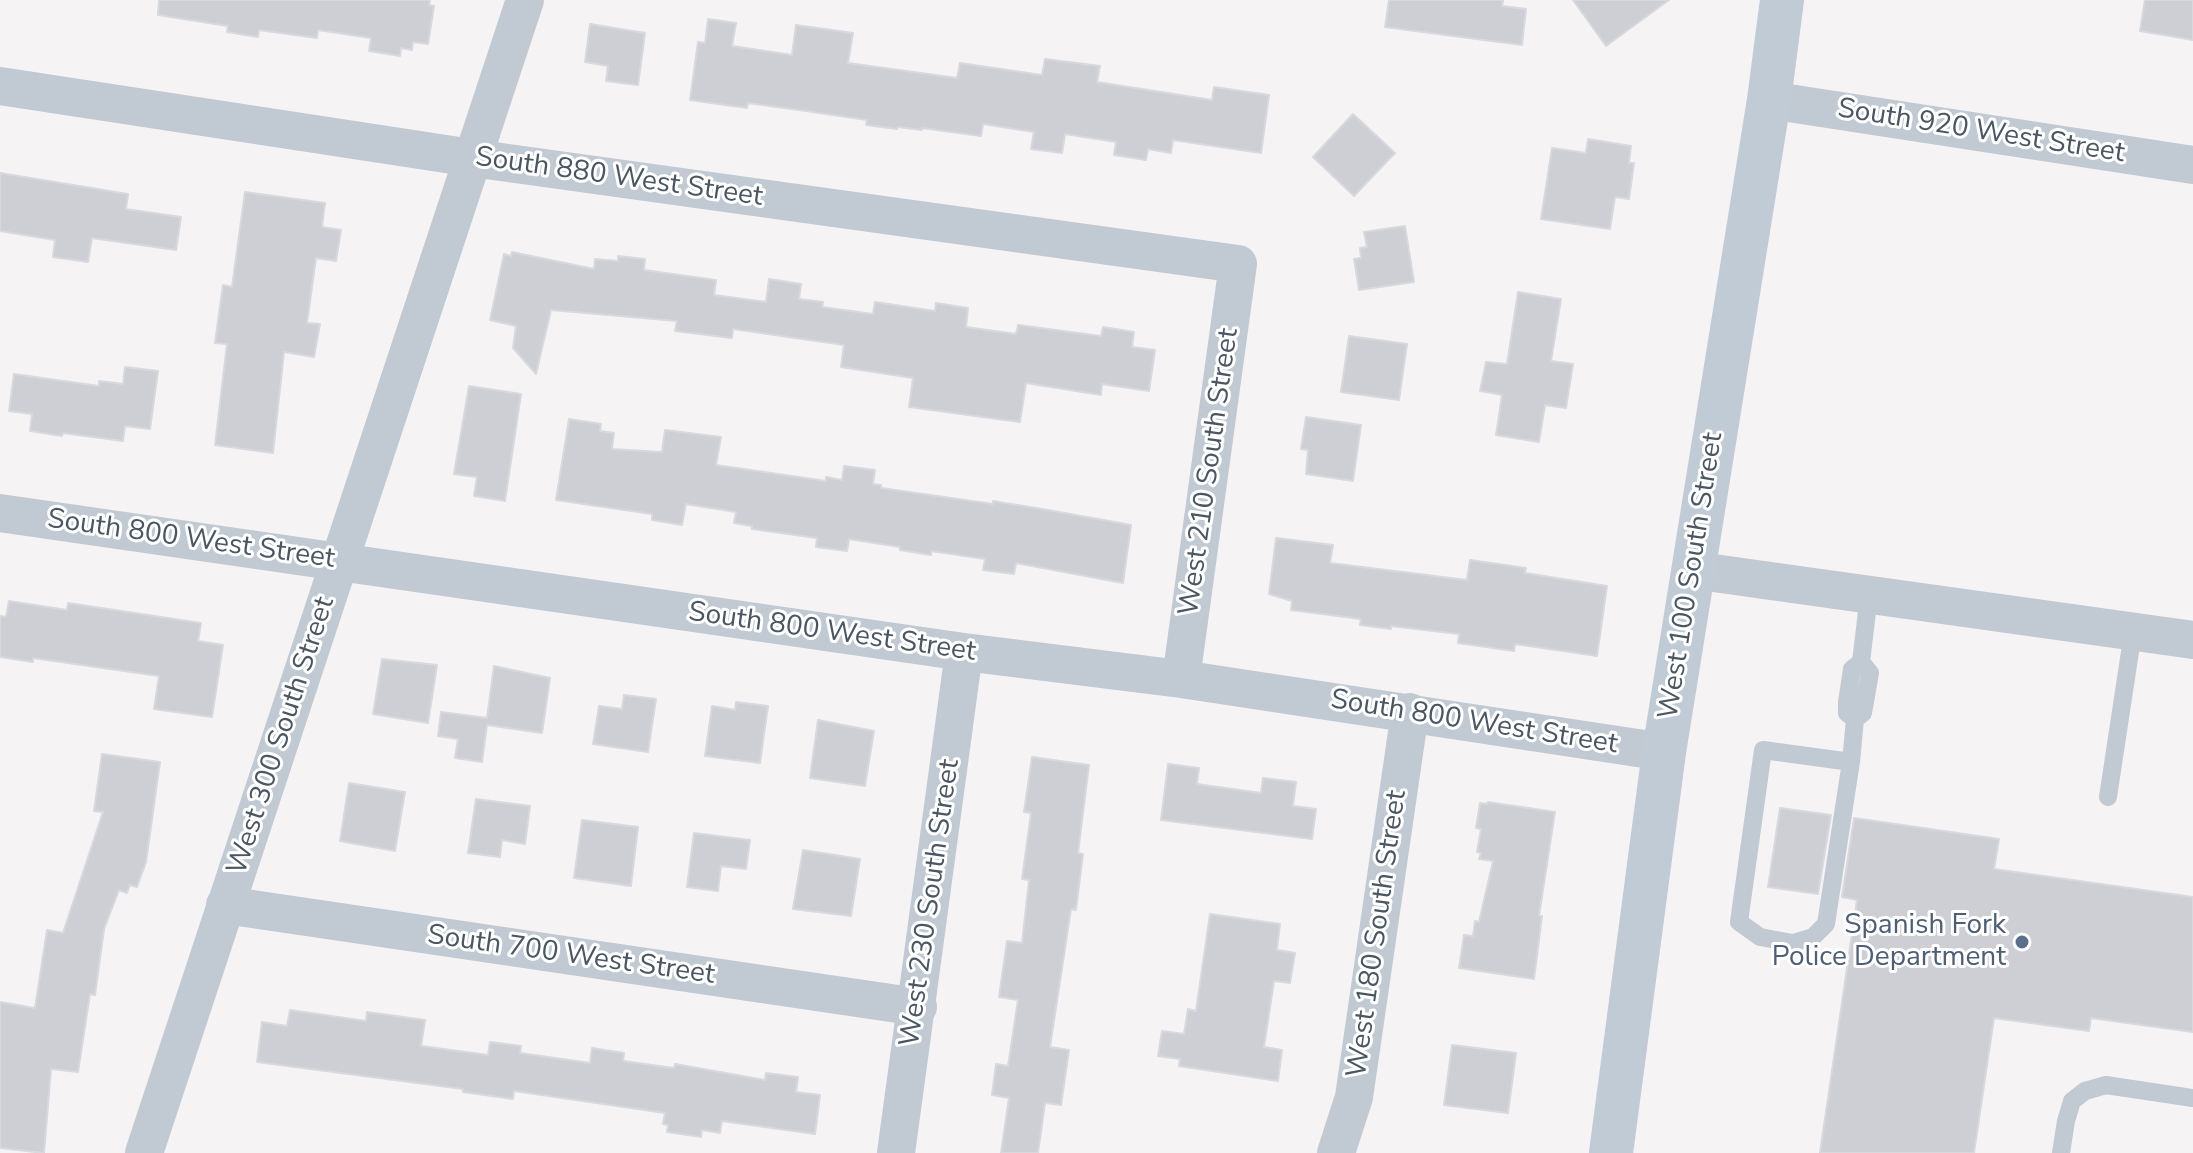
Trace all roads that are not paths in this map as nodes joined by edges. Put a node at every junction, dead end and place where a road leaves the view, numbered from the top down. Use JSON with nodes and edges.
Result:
{"nodes":[{"id":1,"x":525,"y":0,"type":"edge"},
{"id":2,"x":1782,"y":0,"type":"edge"},
{"id":3,"x":0,"y":86,"type":"edge"},
{"id":4,"x":1769,"y":100,"type":"junction"},
{"id":5,"x":472,"y":158,"type":"junction"},
{"id":6,"x":2193,"y":165,"type":"edge"},
{"id":7,"x":1238,"y":264,"type":"joint"},
{"id":8,"x":0,"y":513,"type":"edge"},
{"id":9,"x":340,"y":562,"type":"junction"},
{"id":10,"x":1692,"y":570,"type":"junction"},
{"id":11,"x":1869,"y":595,"type":"junction"},
{"id":12,"x":2133,"y":632,"type":"junction"},
{"id":13,"x":2193,"y":640,"type":"edge"},
{"id":14,"x":964,"y":652,"type":"junction"},
{"id":15,"x":1181,"y":679,"type":"junction"},
{"id":16,"x":1410,"y":712,"type":"junction"},
{"id":17,"x":1664,"y":752,"type":"junction"},
{"id":18,"x":1851,"y":762,"type":"junction"},
{"id":19,"x":2108,"y":797,"type":"dead end"},
{"id":20,"x":225,"y":905,"type":"junction"},
{"id":21,"x":918,"y":1007,"type":"junction"},
{"id":22,"x":2193,"y":1098,"type":"edge"},
{"id":23,"x":144,"y":1153,"type":"edge"},
{"id":24,"x":896,"y":1153,"type":"edge"},
{"id":25,"x":1336,"y":1153,"type":"edge"},
{"id":26,"x":1611,"y":1153,"type":"edge"},
{"id":27,"x":2061,"y":1153,"type":"edge"}],
"edges":[{"from":1,"to":5,"type":"street","name":"West 300 South Street"},
{"from":2,"to":4,"type":"street","name":"West 100 South Street"},
{"from":3,"to":5,"type":"street","name":"South 880 West Street"},
{"from":4,"to":6,"type":"street","name":"South 920 West Street"},
{"from":4,"to":10,"type":"street","name":"West 100 South Street"},
{"from":5,"to":7,"type":"street","name":"South 880 West Street"},
{"from":5,"to":9,"type":"street","name":"West 300 South Street"},
{"from":7,"to":15,"type":"street","name":"West 210 South Street"},
{"from":8,"to":9,"type":"street","name":"South 800 West Street"},
{"from":9,"to":14,"type":"street","name":"South 800 West Street"},
{"from":9,"to":20,"type":"street","name":"West 300 South Street"},
{"from":10,"to":11,"type":"street"},
{"from":10,"to":17,"type":"street","name":"West 100 South Street"},
{"from":11,"to":12,"type":"street"},
{"from":11,"to":18,"type":"lane"},
{"from":12,"to":13,"type":"street"},
{"from":12,"to":19,"type":"lane"},
{"from":14,"to":15,"type":"street","name":"South 800 West Street"},
{"from":14,"to":21,"type":"street","name":"West 230 South Street"},
{"from":15,"to":16,"type":"street","name":"South 800 West Street"},
{"from":16,"to":17,"type":"street","name":"South 800 West Street"},
{"from":16,"to":25,"type":"street","name":"West 180 South Street"},
{"from":17,"to":26,"type":"street","name":"West 100 South Street"},
{"from":18,"to":18,"type":"lane"},
{"from":20,"to":21,"type":"street","name":"South 700 West Street"},
{"from":20,"to":23,"type":"street","name":"West 300 South Street"},
{"from":21,"to":24,"type":"street","name":"West 230 South Street"},
{"from":22,"to":27,"type":"lane"}]}
